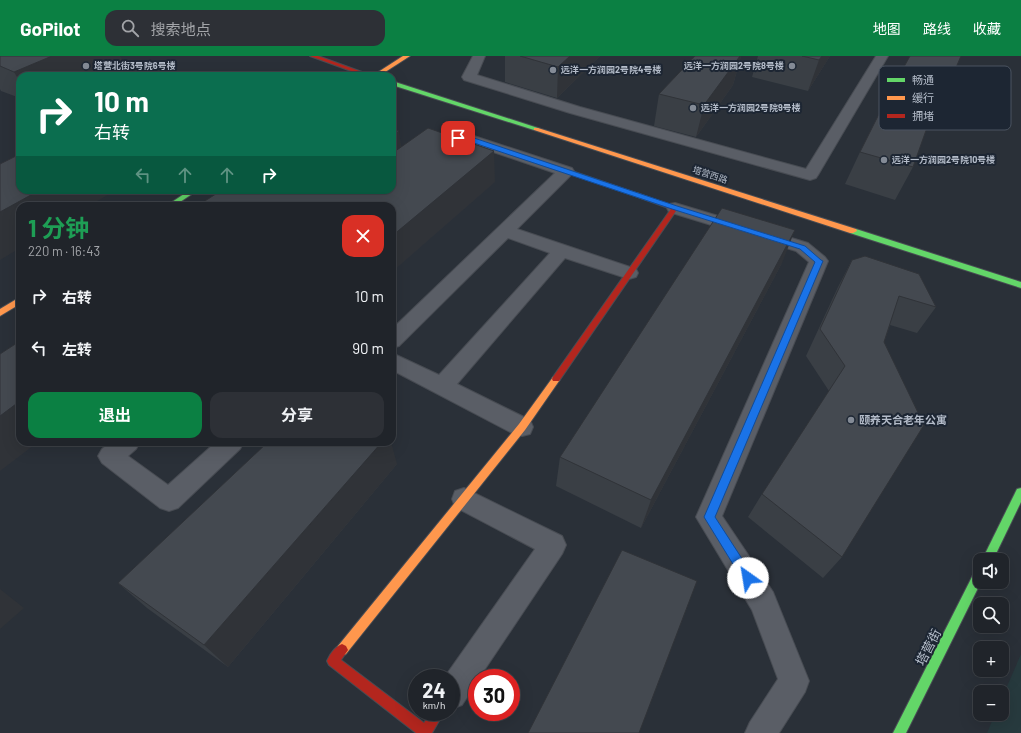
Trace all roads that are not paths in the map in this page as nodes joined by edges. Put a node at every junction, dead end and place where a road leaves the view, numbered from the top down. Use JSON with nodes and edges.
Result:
{"nodes":[{"id":1,"x":313,"y":56,"type":"edge"},
{"id":2,"x":407,"y":56,"type":"edge"},
{"id":3,"x":479,"y":56,"type":"edge"},
{"id":4,"x":882,"y":56,"type":"edge"},
{"id":5,"x":359,"y":72,"type":"edge"},
{"id":6,"x":381,"y":72,"type":"edge"},
{"id":7,"x":396,"y":84,"type":"edge"},
{"id":8,"x":566,"y":171,"type":"junction"},
{"id":9,"x":396,"y":177,"type":"edge"},
{"id":10,"x":188,"y":194,"type":"edge"},
{"id":11,"x":176,"y":202,"type":"edge"},
{"id":12,"x":675,"y":208,"type":"junction"},
{"id":13,"x":504,"y":231,"type":"junction"},
{"id":14,"x":562,"y":250,"type":"junction"},
{"id":15,"x":629,"y":273,"type":"junction"},
{"id":16,"x":1021,"y":285,"type":"edge"},
{"id":17,"x":16,"y":303,"type":"edge"},
{"id":18,"x":0,"y":313,"type":"edge"},
{"id":19,"x":396,"y":337,"type":"edge"},
{"id":20,"x":396,"y":363,"type":"edge"},
{"id":21,"x":442,"y":386,"type":"junction"},
{"id":22,"x":522,"y":427,"type":"junction"},
{"id":23,"x":123,"y":446,"type":"edge"},
{"id":24,"x":228,"y":446,"type":"edge"},
{"id":25,"x":1021,"y":492,"type":"edge"},
{"id":26,"x":464,"y":498,"type":"junction"},
{"id":27,"x":990,"y":553,"type":"edge"},
{"id":28,"x":973,"y":588,"type":"edge"},
{"id":29,"x":460,"y":681,"type":"edge"},
{"id":30,"x":408,"y":720,"type":"edge"},
{"id":31,"x":410,"y":721,"type":"edge"},
{"id":32,"x":432,"y":721,"type":"edge"},
{"id":33,"x":762,"y":733,"type":"edge"},
{"id":34,"x":899,"y":733,"type":"edge"}],
"edges":[{"from":1,"to":5,"type":"street"},
{"from":2,"to":6,"type":"street"},
{"from":3,"to":4,"type":"street"},
{"from":7,"to":16,"type":"street","name":"塔营西路"},
{"from":8,"to":9,"type":"street"},
{"from":8,"to":12,"type":"street"},
{"from":8,"to":13,"type":"street"},
{"from":10,"to":11,"type":"street"},
{"from":12,"to":15,"type":"street"},
{"from":12,"to":33,"type":"street"},
{"from":13,"to":14,"type":"street"},
{"from":13,"to":19,"type":"street"},
{"from":14,"to":15,"type":"street"},
{"from":14,"to":21,"type":"street"},
{"from":15,"to":22,"type":"street"},
{"from":17,"to":18,"type":"street"},
{"from":20,"to":21,"type":"street"},
{"from":21,"to":22,"type":"street"},
{"from":22,"to":26,"type":"street"},
{"from":23,"to":24,"type":"street"},
{"from":25,"to":27,"type":"street"},
{"from":26,"to":29,"type":"street"},
{"from":26,"to":30,"type":"street"},
{"from":28,"to":34,"type":"street","name":"塔营街"},
{"from":31,"to":32,"type":"street"}]}
